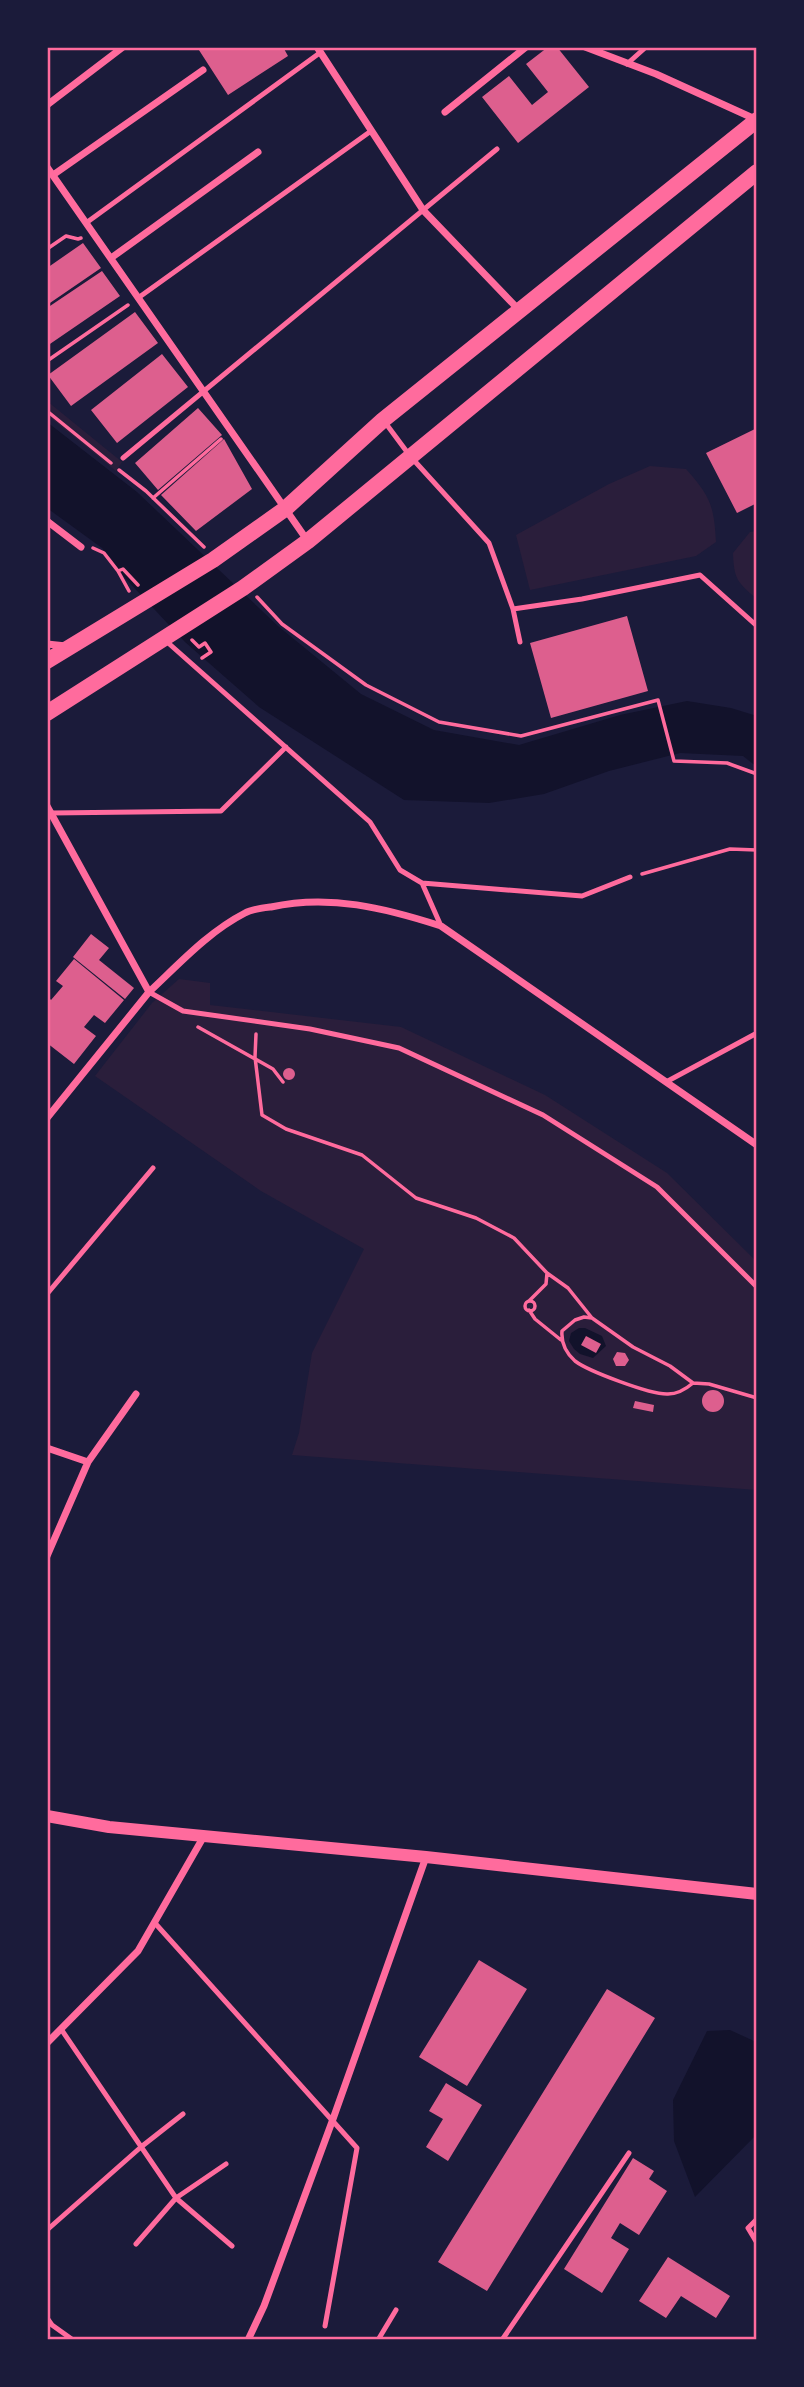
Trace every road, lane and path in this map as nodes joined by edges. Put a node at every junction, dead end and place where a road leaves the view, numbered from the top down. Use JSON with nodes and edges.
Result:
{"nodes":[{"id":1,"x":122,"y":47,"type":"edge"},
{"id":2,"x":526,"y":47,"type":"edge"},
{"id":3,"x":585,"y":47,"type":"edge"},
{"id":4,"x":646,"y":47,"type":"edge"},
{"id":5,"x":319,"y":50,"type":"edge"},
{"id":6,"x":627,"y":64,"type":"junction"},
{"id":7,"x":203,"y":70,"type":"dead end"},
{"id":8,"x":47,"y":105,"type":"edge"},
{"id":9,"x":445,"y":112,"type":"dead end"},
{"id":10,"x":757,"y":120,"type":"edge"},
{"id":11,"x":371,"y":131,"type":"junction"},
{"id":12,"x":497,"y":149,"type":"dead end"},
{"id":13,"x":258,"y":152,"type":"dead end"},
{"id":14,"x":47,"y":167,"type":"edge"},
{"id":15,"x":757,"y":172,"type":"edge"},
{"id":16,"x":53,"y":175,"type":"junction"},
{"id":17,"x":423,"y":210,"type":"junction"},
{"id":18,"x":86,"y":223,"type":"junction"},
{"id":19,"x":78,"y":239,"type":"dead end"},
{"id":20,"x":47,"y":249,"type":"edge"},
{"id":21,"x":111,"y":258,"type":"junction"},
{"id":22,"x":138,"y":298,"type":"junction"},
{"id":23,"x":130,"y":304,"type":"dead end"},
{"id":24,"x":519,"y":310,"type":"junction"},
{"id":25,"x":47,"y":361,"type":"edge"},
{"id":26,"x":203,"y":391,"type":"junction"},
{"id":27,"x":383,"y":420,"type":"junction"},
{"id":28,"x":231,"y":430,"type":"junction"},
{"id":29,"x":410,"y":456,"type":"junction"},
{"id":30,"x":123,"y":458,"type":"dead end"},
{"id":31,"x":153,"y":499,"type":"dead end"},
{"id":32,"x":285,"y":509,"type":"junction"},
{"id":33,"x":47,"y":521,"type":"edge"},
{"id":34,"x":181,"y":527,"type":"dead end"},
{"id":35,"x":308,"y":541,"type":"junction"},
{"id":36,"x":81,"y":547,"type":"dead end"},
{"id":37,"x":215,"y":559,"type":"junction"},
{"id":38,"x":244,"y":587,"type":"junction"},
{"id":39,"x":513,"y":609,"type":"junction"},
{"id":40,"x":757,"y":626,"type":"edge"},
{"id":41,"x":165,"y":638,"type":"junction"},
{"id":42,"x":520,"y":642,"type":"dead end"},
{"id":43,"x":205,"y":643,"type":"dead end"},
{"id":44,"x":47,"y":644,"type":"edge"},
{"id":45,"x":70,"y":646,"type":"junction"},
{"id":46,"x":211,"y":652,"type":"dead end"},
{"id":47,"x":47,"y":661,"type":"edge"},
{"id":48,"x":47,"y":713,"type":"edge"},
{"id":49,"x":286,"y":747,"type":"junction"},
{"id":50,"x":757,"y":774,"type":"edge"},
{"id":51,"x":49,"y":810,"type":"edge"},
{"id":52,"x":757,"y":849,"type":"edge"},
{"id":53,"x":630,"y":877,"type":"joint"},
{"id":54,"x":422,"y":883,"type":"junction"},
{"id":55,"x":441,"y":926,"type":"junction"},
{"id":56,"x":149,"y":992,"type":"junction"},
{"id":57,"x":174,"y":1006,"type":"junction"},
{"id":58,"x":256,"y":1021,"type":"junction"},
{"id":59,"x":757,"y":1033,"type":"edge"},
{"id":60,"x":255,"y":1057,"type":"junction"},
{"id":61,"x":283,"y":1082,"type":"dead end"},
{"id":62,"x":666,"y":1082,"type":"junction"},
{"id":63,"x":47,"y":1118,"type":"edge"},
{"id":64,"x":757,"y":1145,"type":"edge"},
{"id":65,"x":153,"y":1168,"type":"dead end"},
{"id":66,"x":547,"y":1273,"type":"junction"},
{"id":67,"x":757,"y":1287,"type":"edge"},
{"id":68,"x":47,"y":1294,"type":"edge"},
{"id":69,"x":592,"y":1318,"type":"junction"},
{"id":70,"x":561,"y":1339,"type":"junction"},
{"id":71,"x":693,"y":1383,"type":"junction"},
{"id":72,"x":136,"y":1394,"type":"dead end"},
{"id":73,"x":756,"y":1397,"type":"edge"},
{"id":74,"x":757,"y":1438,"type":"edge"},
{"id":75,"x":47,"y":1447,"type":"edge"},
{"id":76,"x":88,"y":1462,"type":"junction"},
{"id":77,"x":47,"y":1556,"type":"edge"},
{"id":78,"x":47,"y":1815,"type":"edge"},
{"id":79,"x":204,"y":1836,"type":"junction"},
{"id":80,"x":426,"y":1857,"type":"junction"},
{"id":81,"x":757,"y":1894,"type":"edge"},
{"id":82,"x":155,"y":1922,"type":"junction"},
{"id":83,"x":61,"y":2029,"type":"junction"},
{"id":84,"x":47,"y":2043,"type":"edge"},
{"id":85,"x":183,"y":2114,"type":"dead end"},
{"id":86,"x":333,"y":2119,"type":"junction"},
{"id":87,"x":141,"y":2147,"type":"junction"},
{"id":88,"x":629,"y":2153,"type":"dead end"},
{"id":89,"x":226,"y":2164,"type":"dead end"},
{"id":90,"x":176,"y":2198,"type":"junction"},
{"id":91,"x":757,"y":2219,"type":"edge"},
{"id":92,"x":47,"y":2230,"type":"edge"},
{"id":93,"x":757,"y":2243,"type":"edge"},
{"id":94,"x":136,"y":2244,"type":"dead end"},
{"id":95,"x":232,"y":2246,"type":"dead end"},
{"id":96,"x":396,"y":2310,"type":"dead end"},
{"id":97,"x":47,"y":2318,"type":"edge"},
{"id":98,"x":325,"y":2326,"type":"dead end"},
{"id":99,"x":73,"y":2340,"type":"edge"},
{"id":100,"x":248,"y":2340,"type":"edge"},
{"id":101,"x":378,"y":2340,"type":"edge"},
{"id":102,"x":502,"y":2340,"type":"edge"}],
"edges":[{"from":1,"to":8,"type":"street"},
{"from":2,"to":9,"type":"street"},
{"from":3,"to":6,"type":"street"},
{"from":4,"to":6,"type":"lane"},
{"from":5,"to":11,"type":"street"},
{"from":5,"to":18,"type":"lane"},
{"from":6,"to":10,"type":"street"},
{"from":7,"to":16,"type":"street"},
{"from":10,"to":24,"type":"main road"},
{"from":11,"to":17,"type":"street"},
{"from":11,"to":22,"type":"lane"},
{"from":12,"to":17,"type":"lane"},
{"from":13,"to":21,"type":"street"},
{"from":14,"to":16,"type":"street"},
{"from":15,"to":29,"type":"main road"},
{"from":16,"to":18,"type":"street"},
{"from":17,"to":24,"type":"street"},
{"from":17,"to":26,"type":"lane"},
{"from":18,"to":21,"type":"street"},
{"from":19,"to":20,"type":"path"},
{"from":21,"to":22,"type":"street"},
{"from":22,"to":26,"type":"street"},
{"from":23,"to":25,"type":"path"},
{"from":24,"to":27,"type":"main road"},
{"from":26,"to":28,"type":"street"},
{"from":26,"to":30,"type":"lane"},
{"from":27,"to":29,"type":"lane"},
{"from":27,"to":32,"type":"main road"},
{"from":28,"to":31,"type":"path"},
{"from":28,"to":32,"type":"street"},
{"from":29,"to":35,"type":"main road"},
{"from":29,"to":39,"type":"lane"},
{"from":32,"to":35,"type":"street"},
{"from":32,"to":37,"type":"main road"},
{"from":33,"to":36,"type":"street"},
{"from":34,"to":37,"type":"path"},
{"from":35,"to":38,"type":"main road"},
{"from":37,"to":45,"type":"main road"},
{"from":38,"to":41,"type":"main road"},
{"from":38,"to":50,"type":"path"},
{"from":39,"to":40,"type":"lane"},
{"from":39,"to":42,"type":"lane"},
{"from":41,"to":48,"type":"main road"},
{"from":41,"to":49,"type":"lane"},
{"from":43,"to":46,"type":"path"},
{"from":44,"to":45,"type":"street"},
{"from":45,"to":47,"type":"main road"},
{"from":49,"to":51,"type":"lane"},
{"from":49,"to":54,"type":"lane"},
{"from":51,"to":56,"type":"street"},
{"from":52,"to":53,"type":"path"},
{"from":53,"to":54,"type":"lane"},
{"from":54,"to":55,"type":"lane"},
{"from":55,"to":56,"type":"street"},
{"from":55,"to":62,"type":"street"},
{"from":56,"to":57,"type":"lane"},
{"from":56,"to":63,"type":"street"},
{"from":57,"to":58,"type":"lane"},
{"from":57,"to":60,"type":"path"},
{"from":58,"to":60,"type":"path"},
{"from":58,"to":67,"type":"lane"},
{"from":59,"to":62,"type":"lane"},
{"from":60,"to":61,"type":"path"},
{"from":60,"to":66,"type":"path"},
{"from":62,"to":64,"type":"street"},
{"from":65,"to":68,"type":"lane"},
{"from":66,"to":69,"type":"path"},
{"from":66,"to":70,"type":"path"},
{"from":69,"to":70,"type":"path"},
{"from":69,"to":71,"type":"path"},
{"from":70,"to":71,"type":"path"},
{"from":71,"to":73,"type":"path"},
{"from":72,"to":76,"type":"street"},
{"from":73,"to":74,"type":"path"},
{"from":75,"to":76,"type":"street"},
{"from":76,"to":77,"type":"street"},
{"from":78,"to":79,"type":"street"},
{"from":79,"to":80,"type":"street"},
{"from":79,"to":82,"type":"street"},
{"from":80,"to":81,"type":"street"},
{"from":80,"to":86,"type":"street"},
{"from":82,"to":83,"type":"street"},
{"from":82,"to":86,"type":"lane"},
{"from":83,"to":84,"type":"street"},
{"from":83,"to":87,"type":"lane"},
{"from":85,"to":87,"type":"lane"},
{"from":86,"to":98,"type":"lane"},
{"from":86,"to":100,"type":"street"},
{"from":87,"to":90,"type":"lane"},
{"from":87,"to":92,"type":"lane"},
{"from":88,"to":102,"type":"lane"},
{"from":89,"to":90,"type":"lane"},
{"from":90,"to":94,"type":"lane"},
{"from":90,"to":95,"type":"lane"},
{"from":91,"to":93,"type":"lane"},
{"from":96,"to":101,"type":"lane"},
{"from":97,"to":99,"type":"lane"}]}
